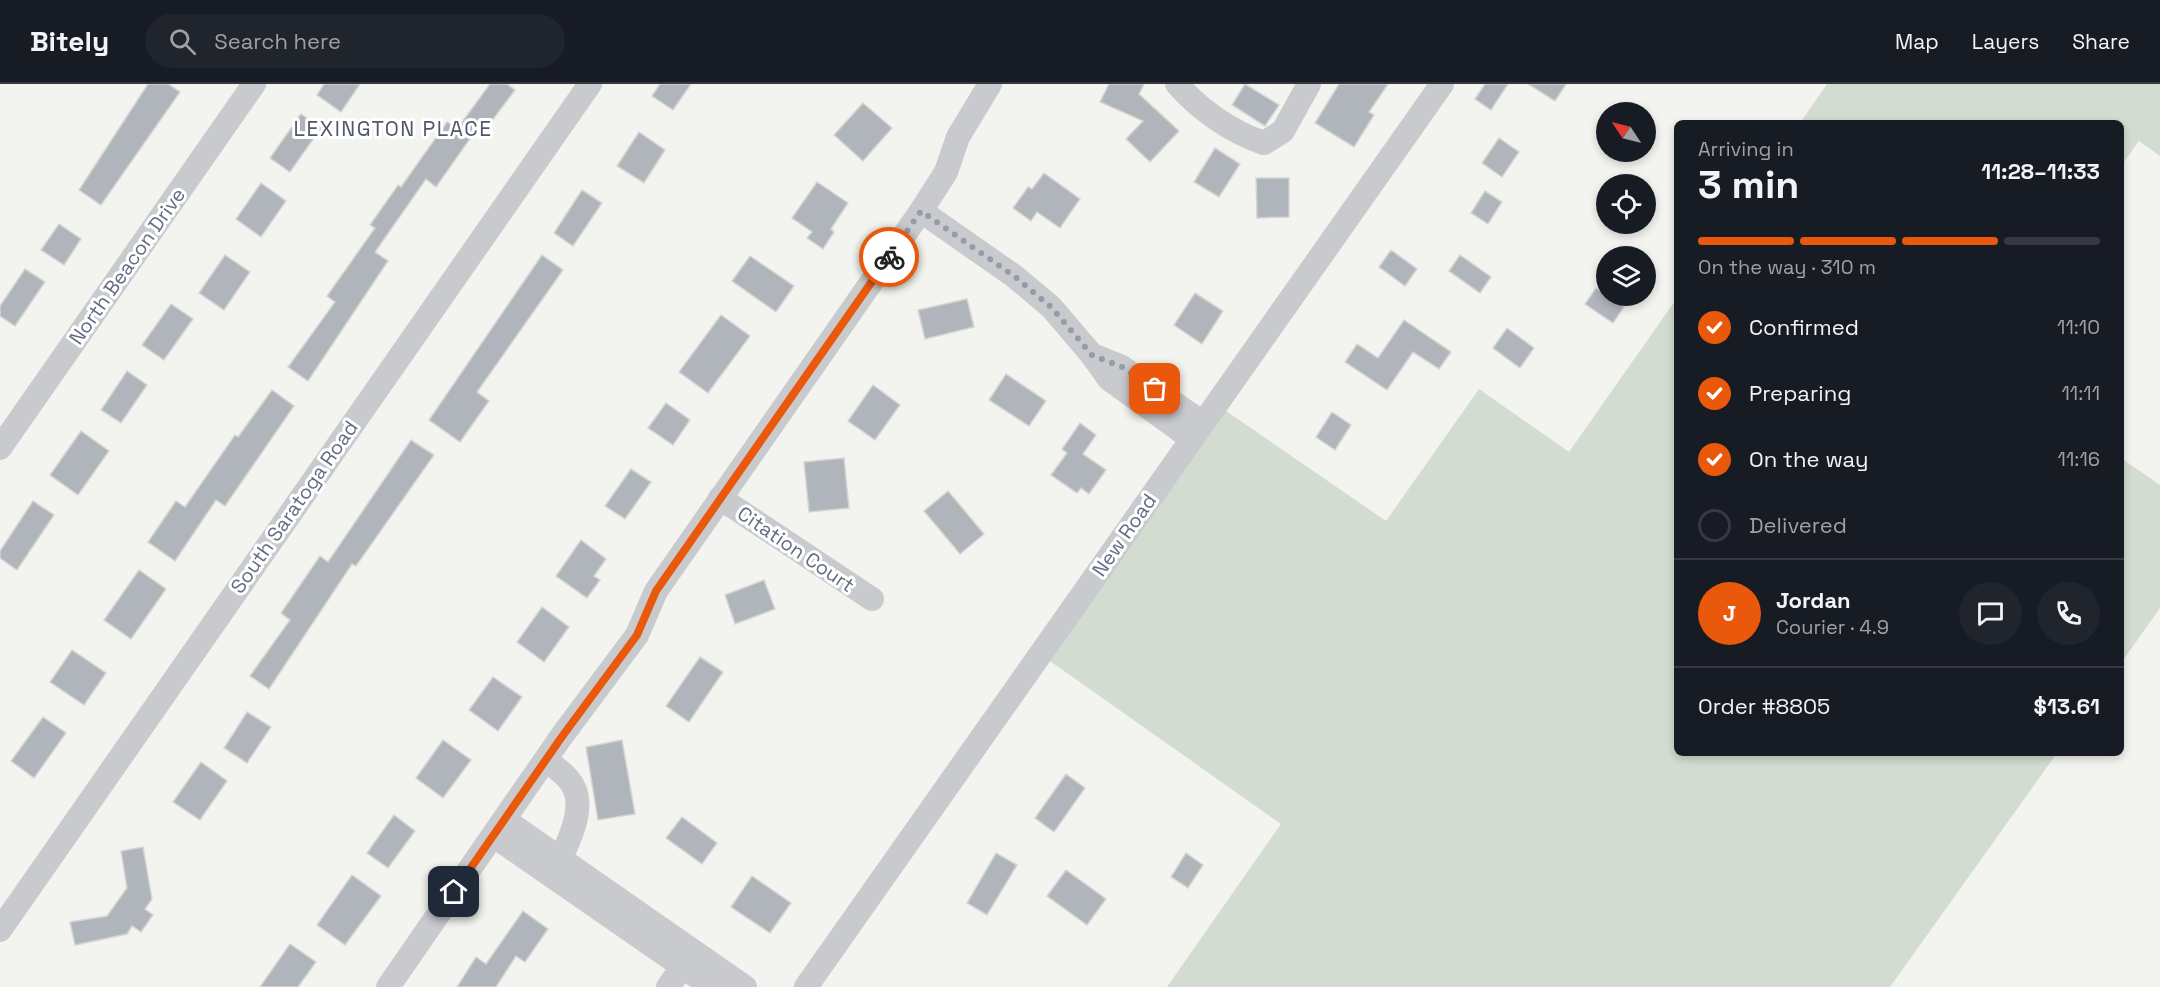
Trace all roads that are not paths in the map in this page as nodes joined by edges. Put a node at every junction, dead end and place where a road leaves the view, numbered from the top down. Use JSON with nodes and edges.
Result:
{"nodes":[{"id":1,"x":254,"y":84,"type":"edge"},
{"id":2,"x":590,"y":84,"type":"edge"},
{"id":3,"x":990,"y":84,"type":"edge"},
{"id":4,"x":1177,"y":84,"type":"edge"},
{"id":5,"x":1309,"y":84,"type":"edge"},
{"id":6,"x":1442,"y":84,"type":"edge"},
{"id":7,"x":921,"y":211,"type":"junction"},
{"id":8,"x":1198,"y":431,"type":"junction"},
{"id":9,"x":0,"y":448,"type":"edge"},
{"id":10,"x":720,"y":498,"type":"junction"},
{"id":11,"x":872,"y":600,"type":"dead end"},
{"id":12,"x":546,"y":760,"type":"junction"},
{"id":13,"x":499,"y":828,"type":"junction"},
{"id":14,"x":561,"y":858,"type":"junction"},
{"id":15,"x":594,"y":892,"type":"junction"},
{"id":16,"x":0,"y":930,"type":"edge"},
{"id":17,"x":688,"y":958,"type":"junction"},
{"id":18,"x":388,"y":987,"type":"edge"},
{"id":19,"x":668,"y":987,"type":"edge"},
{"id":20,"x":712,"y":987,"type":"edge"},
{"id":21,"x":745,"y":987,"type":"edge"},
{"id":22,"x":806,"y":987,"type":"edge"}],
"edges":[{"from":1,"to":9,"type":"street","name":"North Beacon Drive"},
{"from":2,"to":16,"type":"street","name":"South Saratoga Road"},
{"from":3,"to":7,"type":"street"},
{"from":4,"to":5,"type":"street"},
{"from":6,"to":8,"type":"street","name":"New Road"},
{"from":7,"to":8,"type":"street"},
{"from":7,"to":10,"type":"street"},
{"from":8,"to":22,"type":"street","name":"New Road"},
{"from":10,"to":11,"type":"street","name":"Citation Court"},
{"from":10,"to":12,"type":"street"},
{"from":12,"to":13,"type":"street"},
{"from":12,"to":14,"type":"street"},
{"from":13,"to":14,"type":"street"},
{"from":13,"to":15,"type":"street"},
{"from":13,"to":18,"type":"street"},
{"from":14,"to":15,"type":"street"},
{"from":15,"to":17,"type":"street"},
{"from":17,"to":19,"type":"street"},
{"from":17,"to":20,"type":"street"},
{"from":17,"to":21,"type":"street"}]}
